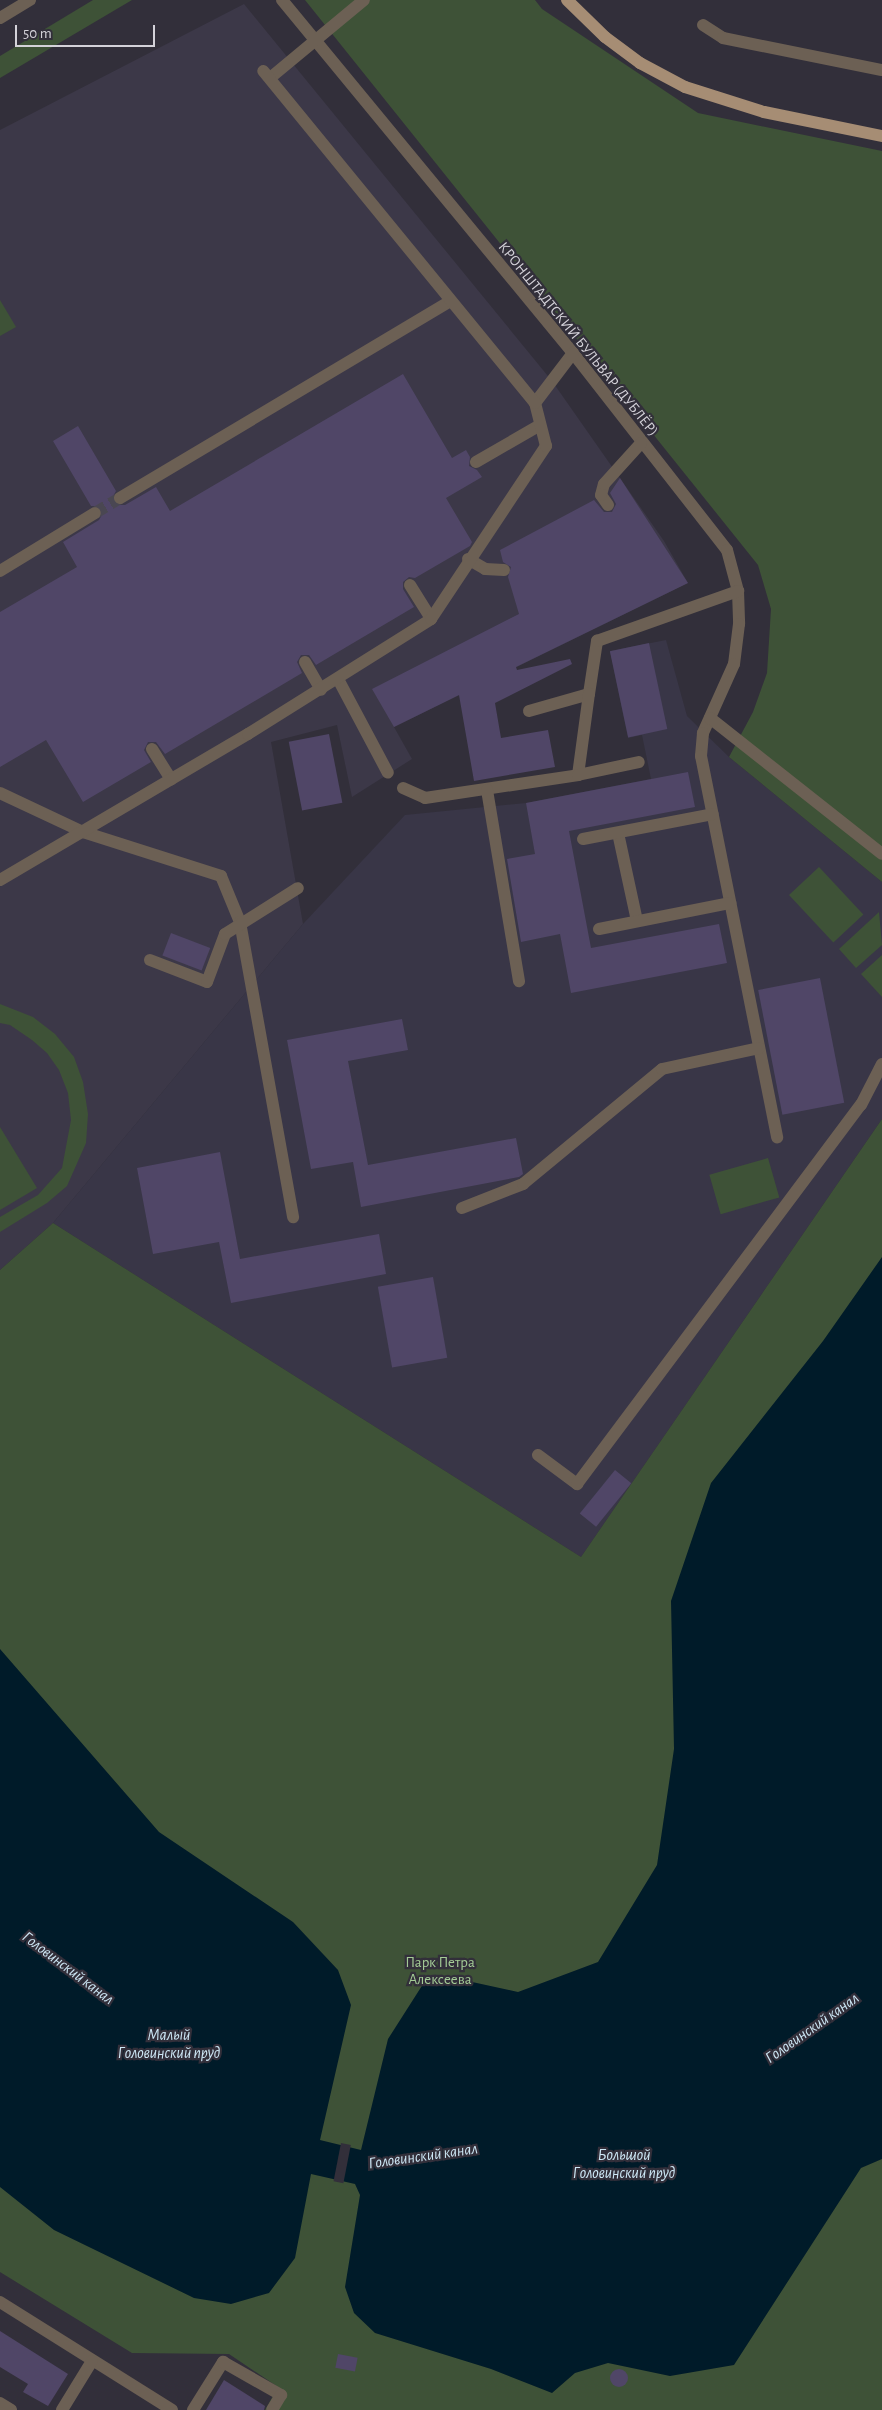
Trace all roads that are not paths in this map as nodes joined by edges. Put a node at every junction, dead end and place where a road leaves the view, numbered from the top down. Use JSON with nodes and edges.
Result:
{"nodes":[{"id":1,"x":29,"y":0,"type":"edge"},
{"id":2,"x":282,"y":0,"type":"edge"},
{"id":3,"x":364,"y":0,"type":"edge"},
{"id":4,"x":567,"y":0,"type":"edge"},
{"id":5,"x":0,"y":18,"type":"edge"},
{"id":6,"x":703,"y":25,"type":"dead end"},
{"id":7,"x":314,"y":39,"type":"junction"},
{"id":8,"x":882,"y":70,"type":"edge"},
{"id":9,"x":882,"y":136,"type":"edge"},
{"id":10,"x":451,"y":301,"type":"junction"},
{"id":11,"x":572,"y":353,"type":"junction"},
{"id":12,"x":535,"y":403,"type":"junction"},
{"id":13,"x":540,"y":425,"type":"junction"},
{"id":14,"x":641,"y":443,"type":"junction"},
{"id":15,"x":476,"y":462,"type":"dead end"},
{"id":16,"x":600,"y":497,"type":"dead end"},
{"id":17,"x":120,"y":498,"type":"tunnel mouth"},
{"id":18,"x":95,"y":513,"type":"tunnel mouth"},
{"id":19,"x":468,"y":559,"type":"junction"},
{"id":20,"x":504,"y":570,"type":"dead end"},
{"id":21,"x":0,"y":571,"type":"edge"},
{"id":22,"x":410,"y":585,"type":"dead end"},
{"id":23,"x":738,"y":591,"type":"junction"},
{"id":24,"x":431,"y":619,"type":"junction"},
{"id":25,"x":305,"y":662,"type":"dead end"},
{"id":26,"x":338,"y":679,"type":"junction"},
{"id":27,"x":321,"y":690,"type":"junction"},
{"id":28,"x":589,"y":694,"type":"junction"},
{"id":29,"x":529,"y":711,"type":"dead end"},
{"id":30,"x":710,"y":718,"type":"junction"},
{"id":31,"x":152,"y":749,"type":"dead end"},
{"id":32,"x":639,"y":762,"type":"dead end"},
{"id":33,"x":388,"y":773,"type":"dead end"},
{"id":34,"x":578,"y":775,"type":"junction"},
{"id":35,"x":171,"y":780,"type":"junction"},
{"id":36,"x":403,"y":788,"type":"dead end"},
{"id":37,"x":487,"y":790,"type":"junction"},
{"id":38,"x":0,"y":793,"type":"edge"},
{"id":39,"x":712,"y":814,"type":"junction"},
{"id":40,"x":84,"y":832,"type":"junction"},
{"id":41,"x":618,"y":833,"type":"junction"},
{"id":42,"x":583,"y":839,"type":"dead end"},
{"id":43,"x":882,"y":854,"type":"edge"},
{"id":44,"x":0,"y":880,"type":"edge"},
{"id":45,"x":298,"y":888,"type":"dead end"},
{"id":46,"x":730,"y":903,"type":"junction"},
{"id":47,"x":637,"y":921,"type":"junction"},
{"id":48,"x":240,"y":922,"type":"junction"},
{"id":49,"x":599,"y":929,"type":"dead end"},
{"id":50,"x":150,"y":960,"type":"dead end"},
{"id":51,"x":519,"y":980,"type":"dead end"},
{"id":52,"x":759,"y":1048,"type":"junction"},
{"id":53,"x":882,"y":1064,"type":"edge"},
{"id":54,"x":777,"y":1138,"type":"dead end"},
{"id":55,"x":462,"y":1208,"type":"dead end"},
{"id":56,"x":292,"y":1217,"type":"dead end"},
{"id":57,"x":538,"y":1455,"type":"dead end"},
{"id":58,"x":0,"y":2302,"type":"edge"},
{"id":59,"x":92,"y":2362,"type":"junction"},
{"id":60,"x":0,"y":2403,"type":"edge"},
{"id":61,"x":10,"y":2410,"type":"edge"},
{"id":62,"x":62,"y":2410,"type":"edge"},
{"id":63,"x":172,"y":2410,"type":"edge"},
{"id":64,"x":193,"y":2410,"type":"edge"},
{"id":65,"x":272,"y":2410,"type":"edge"}],
"edges":[{"from":1,"to":5,"type":"street"},
{"from":2,"to":7,"type":"street","name":"КРОНШТАДТСКИЙ БУЛЬВАР (ДУБЛЁР)"},
{"from":3,"to":7,"type":"street"},
{"from":4,"to":9,"type":"main road"},
{"from":6,"to":8,"type":"street"},
{"from":7,"to":10,"type":"street"},
{"from":7,"to":11,"type":"street","name":"КРОНШТАДТСКИЙ БУЛЬВАР (ДУБЛЁР)"},
{"from":10,"to":12,"type":"street"},
{"from":10,"to":17,"type":"street"},
{"from":11,"to":12,"type":"street"},
{"from":11,"to":14,"type":"street","name":"КРОНШТАДТСКИЙ БУЛЬВАР (ДУБЛЁР)"},
{"from":12,"to":13,"type":"street"},
{"from":13,"to":15,"type":"street"},
{"from":13,"to":19,"type":"street"},
{"from":14,"to":16,"type":"street"},
{"from":14,"to":23,"type":"street","name":"КРОНШТАДТСКИЙ БУЛЬВАР (ДУБЛЁР)"},
{"from":18,"to":21,"type":"street"},
{"from":19,"to":20,"type":"street"},
{"from":19,"to":24,"type":"street"},
{"from":22,"to":24,"type":"street"},
{"from":23,"to":28,"type":"street"},
{"from":23,"to":30,"type":"street","name":"КРОНШТАДТСКИЙ БУЛЬВАР (ДУБЛЁР)"},
{"from":24,"to":26,"type":"street"},
{"from":25,"to":27,"type":"street"},
{"from":26,"to":27,"type":"street"},
{"from":26,"to":33,"type":"street"},
{"from":27,"to":35,"type":"street"},
{"from":28,"to":29,"type":"street"},
{"from":28,"to":34,"type":"street"},
{"from":30,"to":39,"type":"street","name":"КРОНШТАДТСКИЙ БУЛЬВАР (ДУБЛЁР)"},
{"from":30,"to":43,"type":"street"},
{"from":31,"to":35,"type":"street"},
{"from":32,"to":34,"type":"street"},
{"from":34,"to":37,"type":"street"},
{"from":35,"to":40,"type":"street"},
{"from":36,"to":37,"type":"street"},
{"from":37,"to":51,"type":"street"},
{"from":38,"to":40,"type":"street"},
{"from":39,"to":41,"type":"street"},
{"from":39,"to":46,"type":"street"},
{"from":40,"to":44,"type":"street"},
{"from":40,"to":48,"type":"street"},
{"from":41,"to":42,"type":"street"},
{"from":41,"to":47,"type":"street"},
{"from":45,"to":48,"type":"street"},
{"from":46,"to":47,"type":"street"},
{"from":46,"to":52,"type":"street"},
{"from":47,"to":49,"type":"street"},
{"from":48,"to":50,"type":"street"},
{"from":48,"to":56,"type":"street"},
{"from":52,"to":54,"type":"street"},
{"from":52,"to":55,"type":"street"},
{"from":53,"to":57,"type":"street"},
{"from":58,"to":59,"type":"street"},
{"from":59,"to":62,"type":"street"},
{"from":59,"to":63,"type":"street"},
{"from":60,"to":61,"type":"street"},
{"from":64,"to":65,"type":"street"}]}
